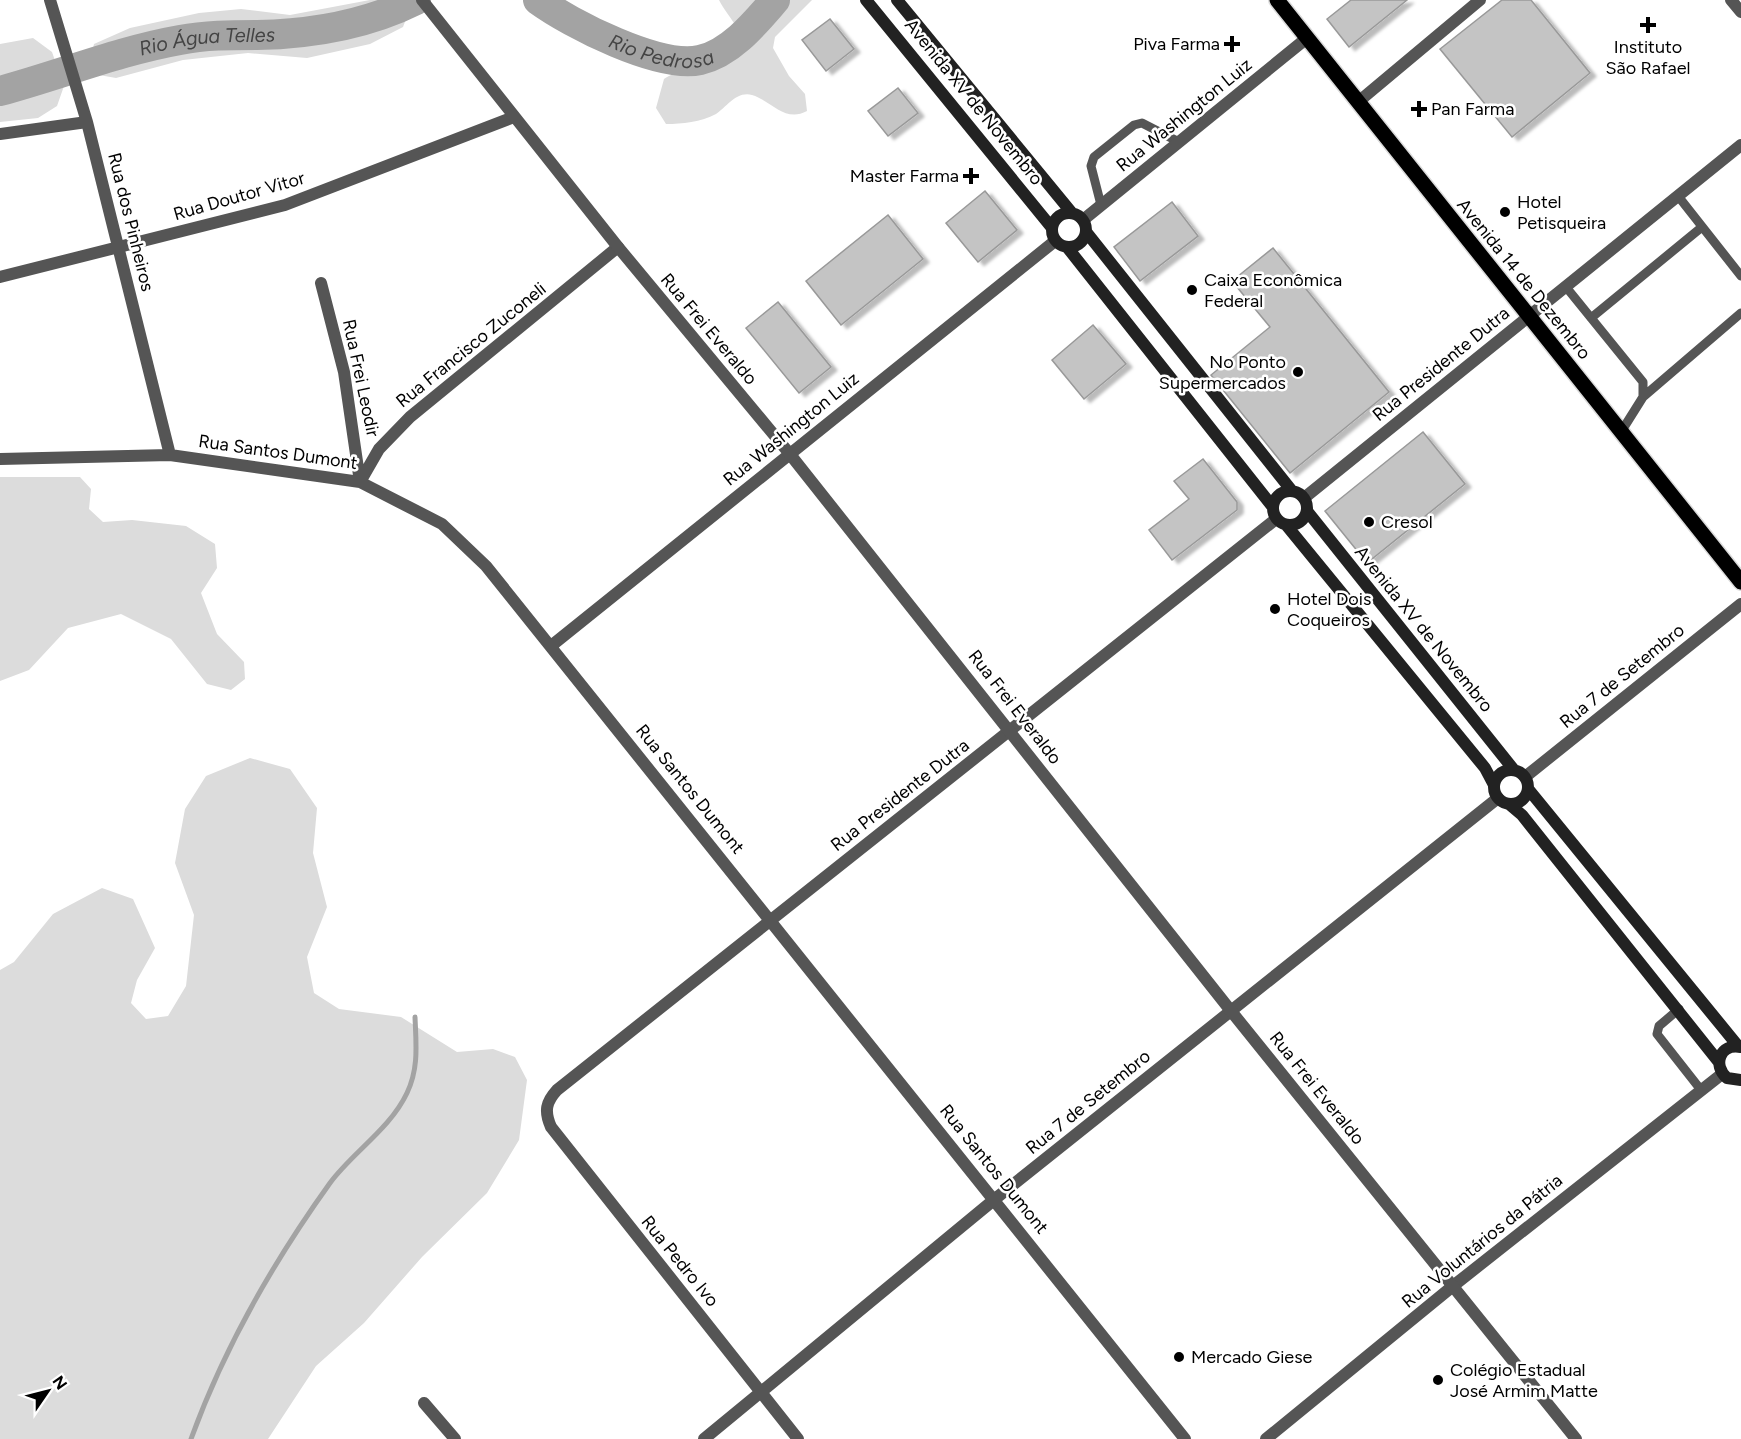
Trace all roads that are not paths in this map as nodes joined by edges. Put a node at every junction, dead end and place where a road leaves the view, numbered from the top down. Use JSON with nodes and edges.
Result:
{"nodes":[{"id":1,"x":50,"y":0,"type":"edge"},
{"id":2,"x":422,"y":0,"type":"edge"},
{"id":3,"x":866,"y":0,"type":"edge"},
{"id":4,"x":897,"y":0,"type":"edge"},
{"id":5,"x":1277,"y":0,"type":"edge"},
{"id":6,"x":1480,"y":0,"type":"edge"},
{"id":7,"x":1731,"y":0,"type":"edge"},
{"id":8,"x":1741,"y":12,"type":"edge"},
{"id":9,"x":1307,"y":38,"type":"junction"},
{"id":10,"x":1358,"y":102,"type":"junction"},
{"id":11,"x":514,"y":117,"type":"junction"},
{"id":12,"x":87,"y":122,"type":"junction"},
{"id":13,"x":0,"y":134,"type":"edge"},
{"id":14,"x":1179,"y":142,"type":"junction"},
{"id":15,"x":1741,"y":145,"type":"edge"},
{"id":16,"x":1678,"y":196,"type":"junction"},
{"id":17,"x":1101,"y":205,"type":"junction"},
{"id":18,"x":1072,"y":213,"type":"junction"},
{"id":19,"x":1083,"y":220,"type":"junction"},
{"id":20,"x":1702,"y":227,"type":"junction"},
{"id":21,"x":1052,"y":228,"type":"junction"},
{"id":22,"x":1087,"y":232,"type":"junction"},
{"id":23,"x":1055,"y":241,"type":"junction"},
{"id":24,"x":120,"y":246,"type":"junction"},
{"id":25,"x":1067,"y":247,"type":"junction"},
{"id":26,"x":618,"y":248,"type":"junction"},
{"id":27,"x":1741,"y":276,"type":"edge"},
{"id":28,"x":0,"y":277,"type":"edge"},
{"id":29,"x":321,"y":283,"type":"dead end"},
{"id":30,"x":1566,"y":287,"type":"junction"},
{"id":31,"x":1741,"y":313,"type":"edge"},
{"id":32,"x":1529,"y":317,"type":"junction"},
{"id":33,"x":1591,"y":318,"type":"junction"},
{"id":34,"x":1643,"y":397,"type":"junction"},
{"id":35,"x":1621,"y":432,"type":"junction"},
{"id":36,"x":789,"y":453,"type":"junction"},
{"id":37,"x":170,"y":455,"type":"junction"},
{"id":38,"x":0,"y":459,"type":"edge"},
{"id":39,"x":360,"y":482,"type":"junction"},
{"id":40,"x":1292,"y":491,"type":"junction"},
{"id":41,"x":1304,"y":498,"type":"junction"},
{"id":42,"x":1272,"y":506,"type":"junction"},
{"id":43,"x":1307,"y":511,"type":"junction"},
{"id":44,"x":1276,"y":519,"type":"junction"},
{"id":45,"x":1287,"y":526,"type":"junction"},
{"id":46,"x":1741,"y":582,"type":"edge"},
{"id":47,"x":1741,"y":604,"type":"edge"},
{"id":48,"x":551,"y":646,"type":"junction"},
{"id":49,"x":1011,"y":731,"type":"junction"},
{"id":50,"x":1514,"y":770,"type":"junction"},
{"id":51,"x":1525,"y":777,"type":"junction"},
{"id":52,"x":1494,"y":784,"type":"junction"},
{"id":53,"x":1529,"y":790,"type":"junction"},
{"id":54,"x":1498,"y":798,"type":"junction"},
{"id":55,"x":1509,"y":804,"type":"junction"},
{"id":56,"x":771,"y":920,"type":"junction"},
{"id":57,"x":1679,"y":1009,"type":"junction"},
{"id":58,"x":1232,"y":1011,"type":"junction"},
{"id":59,"x":1740,"y":1046,"type":"edge"},
{"id":60,"x":1719,"y":1061,"type":"junction"},
{"id":61,"x":1722,"y":1074,"type":"junction"},
{"id":62,"x":1739,"y":1083,"type":"edge"},
{"id":63,"x":1701,"y":1090,"type":"junction"},
{"id":64,"x":547,"y":1101,"type":"joint"},
{"id":65,"x":995,"y":1199,"type":"junction"},
{"id":66,"x":1453,"y":1286,"type":"junction"},
{"id":67,"x":762,"y":1392,"type":"junction"},
{"id":68,"x":424,"y":1403,"type":"dead end"},
{"id":69,"x":454,"y":1439,"type":"edge"},
{"id":70,"x":704,"y":1439,"type":"edge"},
{"id":71,"x":798,"y":1439,"type":"edge"},
{"id":72,"x":1185,"y":1439,"type":"edge"},
{"id":73,"x":1266,"y":1439,"type":"edge"},
{"id":74,"x":1576,"y":1439,"type":"edge"}],
"edges":[{"from":1,"to":12,"type":"street","name":"Rua dos Pinheiros"},
{"from":2,"to":11,"type":"street","name":"Rua Frei Everaldo"},
{"from":3,"to":21,"type":"main road","name":"Avenida XV de Novembro"},
{"from":4,"to":18,"type":"main road","name":"Avenida XV de Novembro"},
{"from":5,"to":9,"type":"main road","name":"Avenida 14 de Dezembro"},
{"from":6,"to":10,"type":"street"},
{"from":7,"to":8,"type":"street"},
{"from":9,"to":10,"type":"main road","name":"Avenida 14 de Dezembro"},
{"from":9,"to":14,"type":"street","name":"Rua Washington Luiz"},
{"from":10,"to":32,"type":"main road","name":"Avenida 14 de Dezembro"},
{"from":11,"to":24,"type":"street","name":"Rua Doutor Vitor"},
{"from":11,"to":26,"type":"street","name":"Rua Frei Everaldo"},
{"from":12,"to":13,"type":"street"},
{"from":12,"to":24,"type":"street","name":"Rua dos Pinheiros"},
{"from":14,"to":17,"type":"street","name":"Rua Washington Luiz"},
{"from":14,"to":17,"type":"lane"},
{"from":15,"to":16,"type":"street","name":"Rua Presidente Dutra"},
{"from":16,"to":20,"type":"lane"},
{"from":16,"to":30,"type":"street","name":"Rua Presidente Dutra"},
{"from":17,"to":19,"type":"street","name":"Rua Washington Luiz"},
{"from":18,"to":19,"type":"main road"},
{"from":18,"to":21,"type":"main road"},
{"from":19,"to":22,"type":"main road"},
{"from":20,"to":27,"type":"lane"},
{"from":20,"to":33,"type":"lane"},
{"from":21,"to":23,"type":"main road"},
{"from":22,"to":25,"type":"main road"},
{"from":22,"to":40,"type":"main road"},
{"from":23,"to":25,"type":"main road"},
{"from":23,"to":36,"type":"street","name":"Rua Washington Luiz"},
{"from":24,"to":28,"type":"street","name":"Rua Doutor Vitor"},
{"from":24,"to":37,"type":"street","name":"Rua dos Pinheiros"},
{"from":25,"to":42,"type":"main road"},
{"from":26,"to":36,"type":"street","name":"Rua Frei Everaldo"},
{"from":26,"to":39,"type":"street","name":"Rua Francisco Zuconeli"},
{"from":29,"to":39,"type":"street","name":"Rua Frei Leodir"},
{"from":30,"to":32,"type":"street","name":"Rua Presidente Dutra"},
{"from":30,"to":33,"type":"lane"},
{"from":31,"to":34,"type":"lane"},
{"from":32,"to":35,"type":"main road","name":"Avenida 14 de Dezembro"},
{"from":32,"to":41,"type":"street","name":"Rua Presidente Dutra"},
{"from":33,"to":34,"type":"lane"},
{"from":34,"to":35,"type":"lane"},
{"from":35,"to":46,"type":"main road","name":"Avenida 14 de Dezembro"},
{"from":36,"to":48,"type":"street","name":"Rua Washington Luiz"},
{"from":36,"to":49,"type":"street","name":"Rua Frei Everaldo"},
{"from":37,"to":38,"type":"street","name":"Rua Santos Dumont"},
{"from":37,"to":39,"type":"street","name":"Rua Santos Dumont"},
{"from":39,"to":48,"type":"street","name":"Rua Santos Dumont"},
{"from":40,"to":41,"type":"main road"},
{"from":40,"to":42,"type":"main road"},
{"from":41,"to":43,"type":"main road"},
{"from":42,"to":44,"type":"main road"},
{"from":43,"to":45,"type":"main road"},
{"from":43,"to":50,"type":"main road","name":"Avenida XV de Novembro"},
{"from":44,"to":45,"type":"main road"},
{"from":44,"to":49,"type":"street","name":"Rua Presidente Dutra"},
{"from":45,"to":52,"type":"main road"},
{"from":47,"to":51,"type":"street","name":"Rua 7 de Setembro"},
{"from":48,"to":56,"type":"street","name":"Rua Santos Dumont"},
{"from":49,"to":56,"type":"street","name":"Rua Presidente Dutra"},
{"from":49,"to":58,"type":"street","name":"Rua Frei Everaldo"},
{"from":50,"to":51,"type":"main road"},
{"from":50,"to":52,"type":"main road"},
{"from":51,"to":53,"type":"main road"},
{"from":52,"to":54,"type":"main road"},
{"from":53,"to":55,"type":"main road"},
{"from":53,"to":59,"type":"main road"},
{"from":54,"to":55,"type":"main road"},
{"from":54,"to":58,"type":"street","name":"Rua 7 de Setembro"},
{"from":55,"to":57,"type":"main road"},
{"from":56,"to":64,"type":"street","name":"Rua Presidente Dutra"},
{"from":56,"to":65,"type":"street","name":"Rua Santos Dumont"},
{"from":57,"to":60,"type":"main road"},
{"from":57,"to":63,"type":"lane"},
{"from":58,"to":65,"type":"street","name":"Rua 7 de Setembro"},
{"from":58,"to":66,"type":"street","name":"Rua Frei Everaldo"},
{"from":59,"to":60,"type":"main road"},
{"from":60,"to":61,"type":"main road"},
{"from":61,"to":62,"type":"main road"},
{"from":61,"to":63,"type":"street","name":"Rua Voluntários da Pátria"},
{"from":63,"to":66,"type":"street","name":"Rua Voluntários da Pátria"},
{"from":64,"to":67,"type":"street","name":"Rua Pedro Ivo"},
{"from":65,"to":67,"type":"street","name":"Rua 7 de Setembro"},
{"from":65,"to":72,"type":"street","name":"Rua Santos Dumont"},
{"from":66,"to":73,"type":"street","name":"Rua Voluntários da Pátria"},
{"from":66,"to":74,"type":"street","name":"Rua Frei Everaldo"},
{"from":67,"to":70,"type":"street","name":"Rua 7 de Setembro"},
{"from":67,"to":71,"type":"street","name":"Rua Pedro Ivo"},
{"from":68,"to":69,"type":"street"}]}
